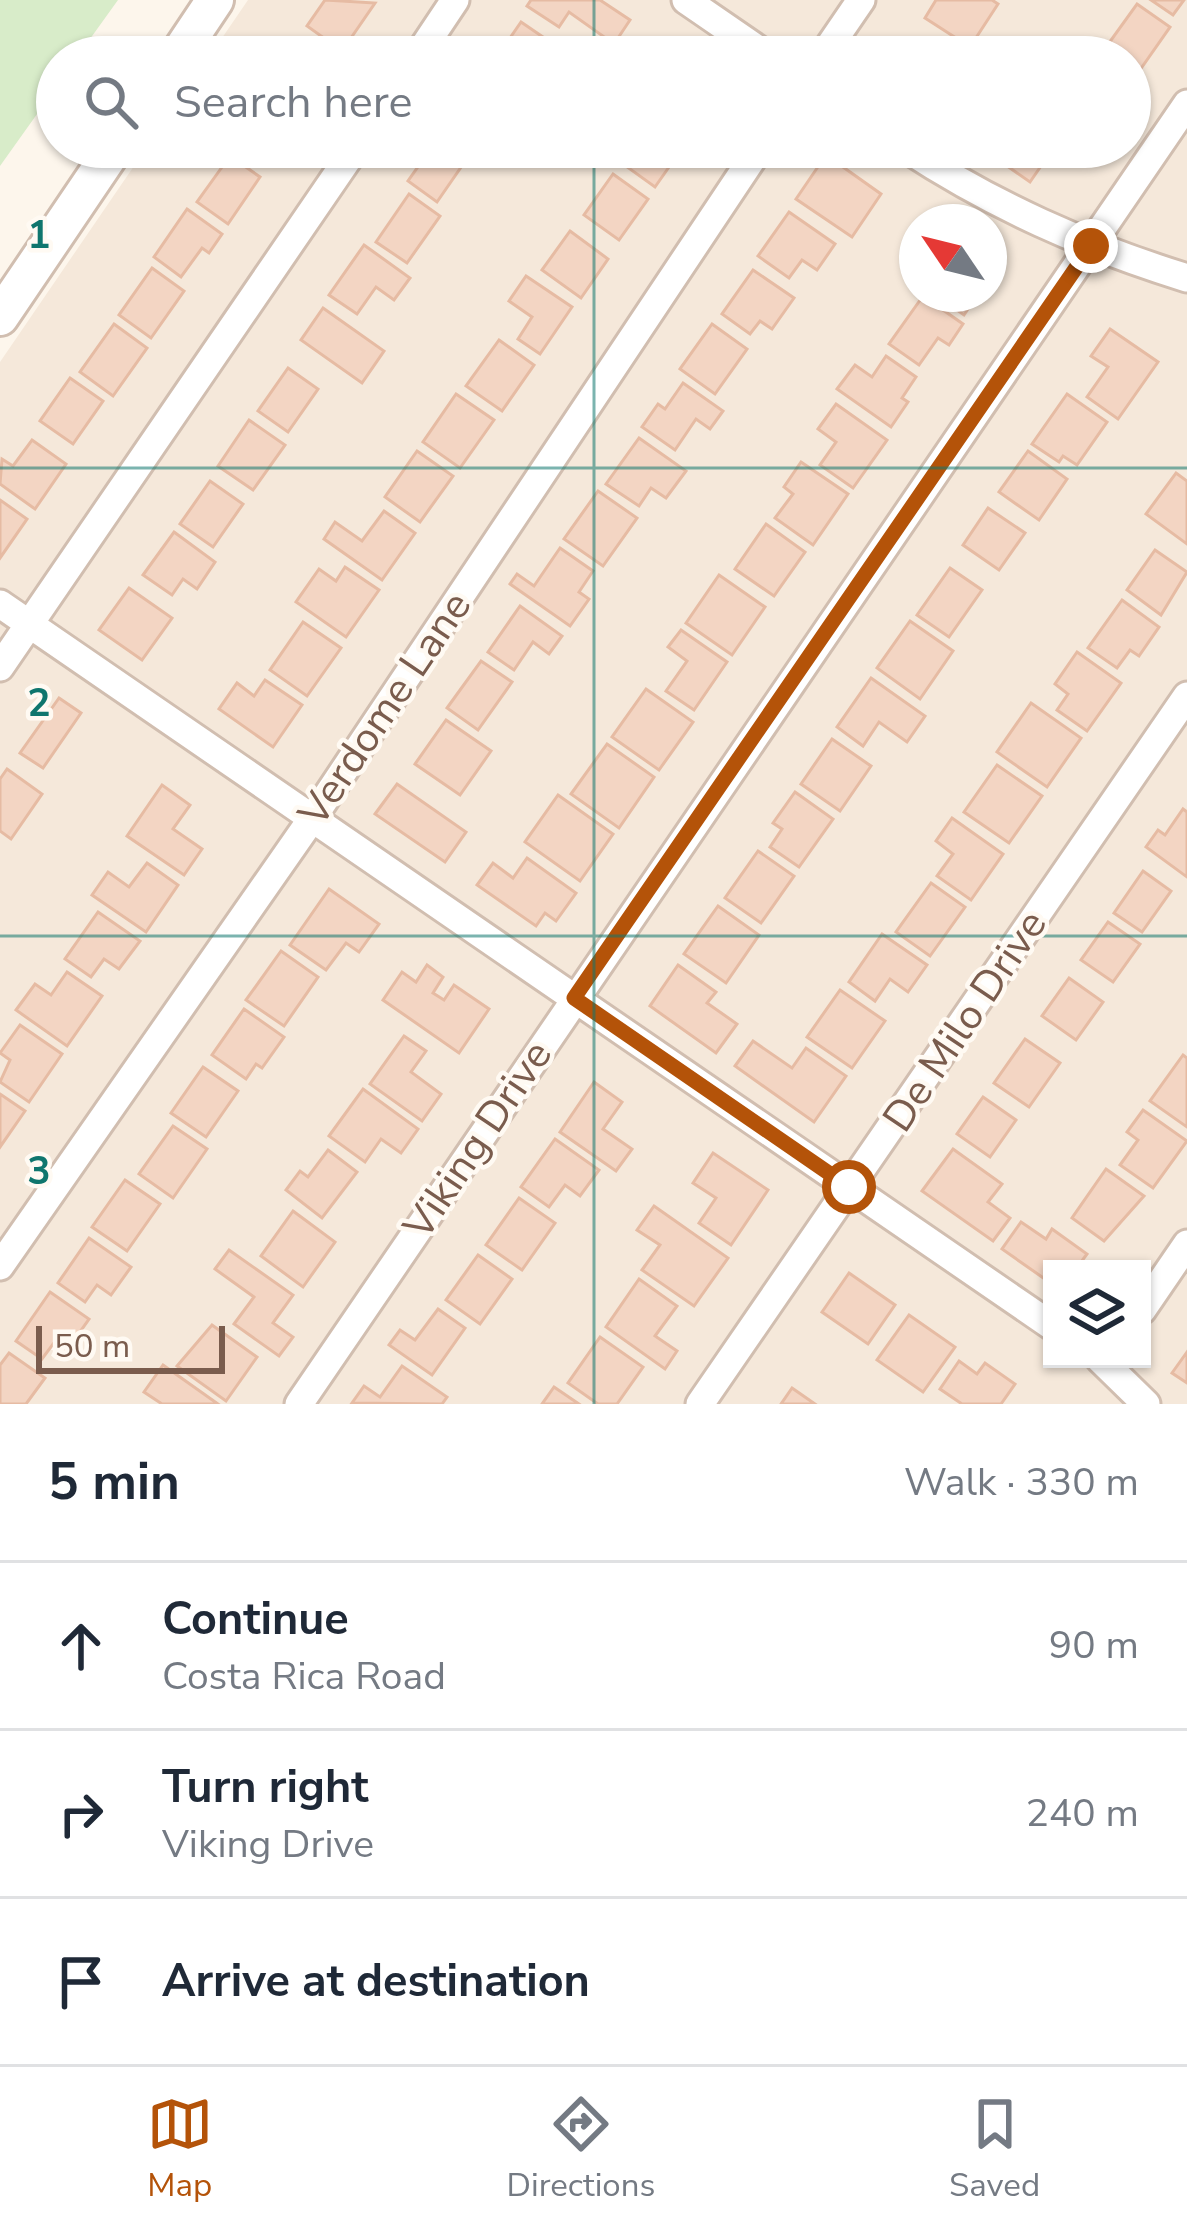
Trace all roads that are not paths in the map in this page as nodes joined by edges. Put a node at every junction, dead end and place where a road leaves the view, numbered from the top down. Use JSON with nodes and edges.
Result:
{"nodes":[{"id":1,"x":215,"y":0,"type":"edge"},
{"id":2,"x":455,"y":0,"type":"edge"},
{"id":3,"x":686,"y":0,"type":"edge"},
{"id":4,"x":861,"y":0,"type":"edge"},
{"id":5,"x":191,"y":36,"type":"edge"},
{"id":6,"x":431,"y":36,"type":"edge"},
{"id":7,"x":739,"y":36,"type":"edge"},
{"id":8,"x":836,"y":36,"type":"edge"},
{"id":9,"x":1187,"y":104,"type":"edge"},
{"id":10,"x":1151,"y":157,"type":"edge"},
{"id":11,"x":102,"y":168,"type":"edge"},
{"id":12,"x":342,"y":168,"type":"edge"},
{"id":13,"x":746,"y":168,"type":"edge"},
{"id":14,"x":936,"y":168,"type":"edge"},
{"id":15,"x":1144,"y":168,"type":"edge"},
{"id":16,"x":1091,"y":246,"type":"junction"},
{"id":17,"x":1187,"y":278,"type":"edge"},
{"id":18,"x":0,"y":317,"type":"edge"},
{"id":19,"x":0,"y":604,"type":"edge"},
{"id":20,"x":30,"y":623,"type":"junction"},
{"id":21,"x":0,"y":668,"type":"edge"},
{"id":22,"x":1187,"y":696,"type":"edge"},
{"id":23,"x":311,"y":820,"type":"junction"},
{"id":24,"x":574,"y":998,"type":"junction"},
{"id":25,"x":849,"y":1187,"type":"junction"},
{"id":26,"x":1187,"y":1244,"type":"edge"},
{"id":27,"x":0,"y":1266,"type":"edge"},
{"id":28,"x":1151,"y":1297,"type":"edge"},
{"id":29,"x":1043,"y":1320,"type":"edge"},
{"id":30,"x":1112,"y":1368,"type":"edge"},
{"id":31,"x":298,"y":1404,"type":"edge"},
{"id":32,"x":700,"y":1404,"type":"edge"},
{"id":33,"x":1146,"y":1404,"type":"edge"}],
"edges":[{"from":1,"to":5,"type":"street"},
{"from":2,"to":6,"type":"street"},
{"from":3,"to":7,"type":"street"},
{"from":4,"to":8,"type":"street"},
{"from":9,"to":10,"type":"street","name":"Viking Drive"},
{"from":11,"to":18,"type":"street"},
{"from":12,"to":20,"type":"street"},
{"from":13,"to":23,"type":"street","name":"Verdome Lane"},
{"from":14,"to":16,"type":"street"},
{"from":15,"to":16,"type":"street","name":"Viking Drive"},
{"from":16,"to":17,"type":"street"},
{"from":16,"to":24,"type":"street","name":"Viking Drive"},
{"from":19,"to":20,"type":"street"},
{"from":20,"to":21,"type":"street"},
{"from":20,"to":23,"type":"street"},
{"from":22,"to":25,"type":"street","name":"De Milo Drive"},
{"from":23,"to":24,"type":"street"},
{"from":23,"to":27,"type":"street","name":"Verdome Lane"},
{"from":24,"to":25,"type":"street"},
{"from":24,"to":31,"type":"street","name":"Viking Drive"},
{"from":25,"to":29,"type":"street"},
{"from":25,"to":32,"type":"street","name":"De Milo Drive"},
{"from":26,"to":28,"type":"street"},
{"from":30,"to":33,"type":"street"}]}
